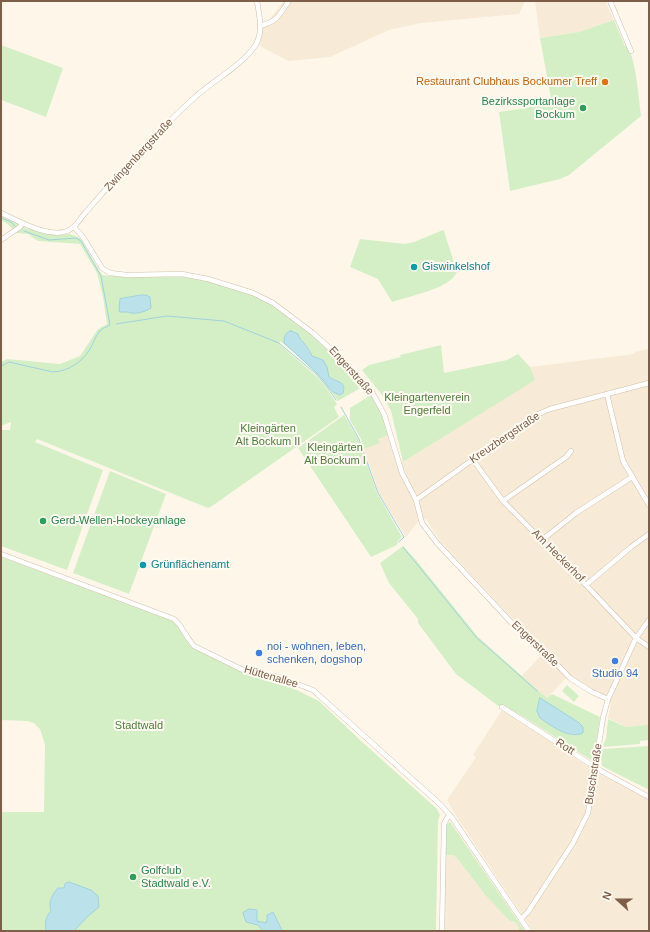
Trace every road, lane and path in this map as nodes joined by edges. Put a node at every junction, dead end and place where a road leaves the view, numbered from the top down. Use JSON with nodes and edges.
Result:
{"nodes":[{"id":1,"x":257,"y":1,"type":"edge"},
{"id":2,"x":289,"y":1,"type":"edge"},
{"id":3,"x":610,"y":1,"type":"edge"},
{"id":4,"x":260,"y":26,"type":"junction"},
{"id":5,"x":631,"y":51,"type":"dead end"},
{"id":6,"x":1,"y":213,"type":"edge"},
{"id":7,"x":22,"y":223,"type":"junction"},
{"id":8,"x":74,"y":227,"type":"junction"},
{"id":9,"x":1,"y":240,"type":"edge"},
{"id":10,"x":649,"y":383,"type":"edge"},
{"id":11,"x":606,"y":394,"type":"junction"},
{"id":12,"x":572,"y":451,"type":"dead end"},
{"id":13,"x":473,"y":460,"type":"junction"},
{"id":14,"x":632,"y":477,"type":"junction"},
{"id":15,"x":416,"y":500,"type":"junction"},
{"id":16,"x":503,"y":501,"type":"junction"},
{"id":17,"x":649,"y":505,"type":"edge"},
{"id":18,"x":649,"y":534,"type":"edge"},
{"id":19,"x":542,"y":540,"type":"junction"},
{"id":20,"x":1,"y":554,"type":"edge"},
{"id":21,"x":586,"y":585,"type":"junction"},
{"id":22,"x":649,"y":620,"type":"edge"},
{"id":23,"x":636,"y":638,"type":"junction"},
{"id":24,"x":649,"y":647,"type":"edge"},
{"id":25,"x":608,"y":699,"type":"junction"},
{"id":26,"x":502,"y":707,"type":"dead end"},
{"id":27,"x":596,"y":767,"type":"junction"},
{"id":28,"x":649,"y":797,"type":"edge"},
{"id":29,"x":450,"y":815,"type":"junction"},
{"id":30,"x":521,"y":919,"type":"junction"},
{"id":31,"x":442,"y":931,"type":"edge"},
{"id":32,"x":529,"y":931,"type":"edge"}],
"edges":[{"from":1,"to":4,"type":"street","name":"Zwingenbergstraße"},
{"from":2,"to":4,"type":"street"},
{"from":3,"to":5,"type":"street"},
{"from":4,"to":8,"type":"street","name":"Zwingenbergstraße"},
{"from":6,"to":7,"type":"street"},
{"from":7,"to":8,"type":"street"},
{"from":7,"to":9,"type":"street"},
{"from":8,"to":15,"type":"street","name":"Engerstraße"},
{"from":10,"to":11,"type":"street","name":"Kreuzbergstraße"},
{"from":11,"to":13,"type":"street","name":"Kreuzbergstraße"},
{"from":11,"to":14,"type":"street"},
{"from":12,"to":16,"type":"street"},
{"from":13,"to":15,"type":"street","name":"Kreuzbergstraße"},
{"from":13,"to":16,"type":"street","name":"Am Heckerhof"},
{"from":14,"to":17,"type":"street"},
{"from":14,"to":19,"type":"street"},
{"from":15,"to":25,"type":"street","name":"Engerstraße"},
{"from":16,"to":19,"type":"street","name":"Am Heckerhof"},
{"from":18,"to":21,"type":"street"},
{"from":19,"to":21,"type":"street","name":"Am Heckerhof"},
{"from":20,"to":29,"type":"street","name":"Hüttenallee"},
{"from":21,"to":23,"type":"street","name":"Am Heckerhof"},
{"from":22,"to":23,"type":"street","name":"Buschstraße"},
{"from":23,"to":24,"type":"street","name":"Am Heckerhof"},
{"from":23,"to":25,"type":"street","name":"Buschstraße"},
{"from":25,"to":27,"type":"street","name":"Buschstraße"},
{"from":26,"to":27,"type":"street","name":"Rott"},
{"from":27,"to":28,"type":"street","name":"Rott"},
{"from":27,"to":30,"type":"street","name":"Buschstraße"},
{"from":29,"to":30,"type":"street","name":"Hüttenallee"},
{"from":29,"to":31,"type":"street"},
{"from":30,"to":32,"type":"street","name":"Hüttenallee"}]}
